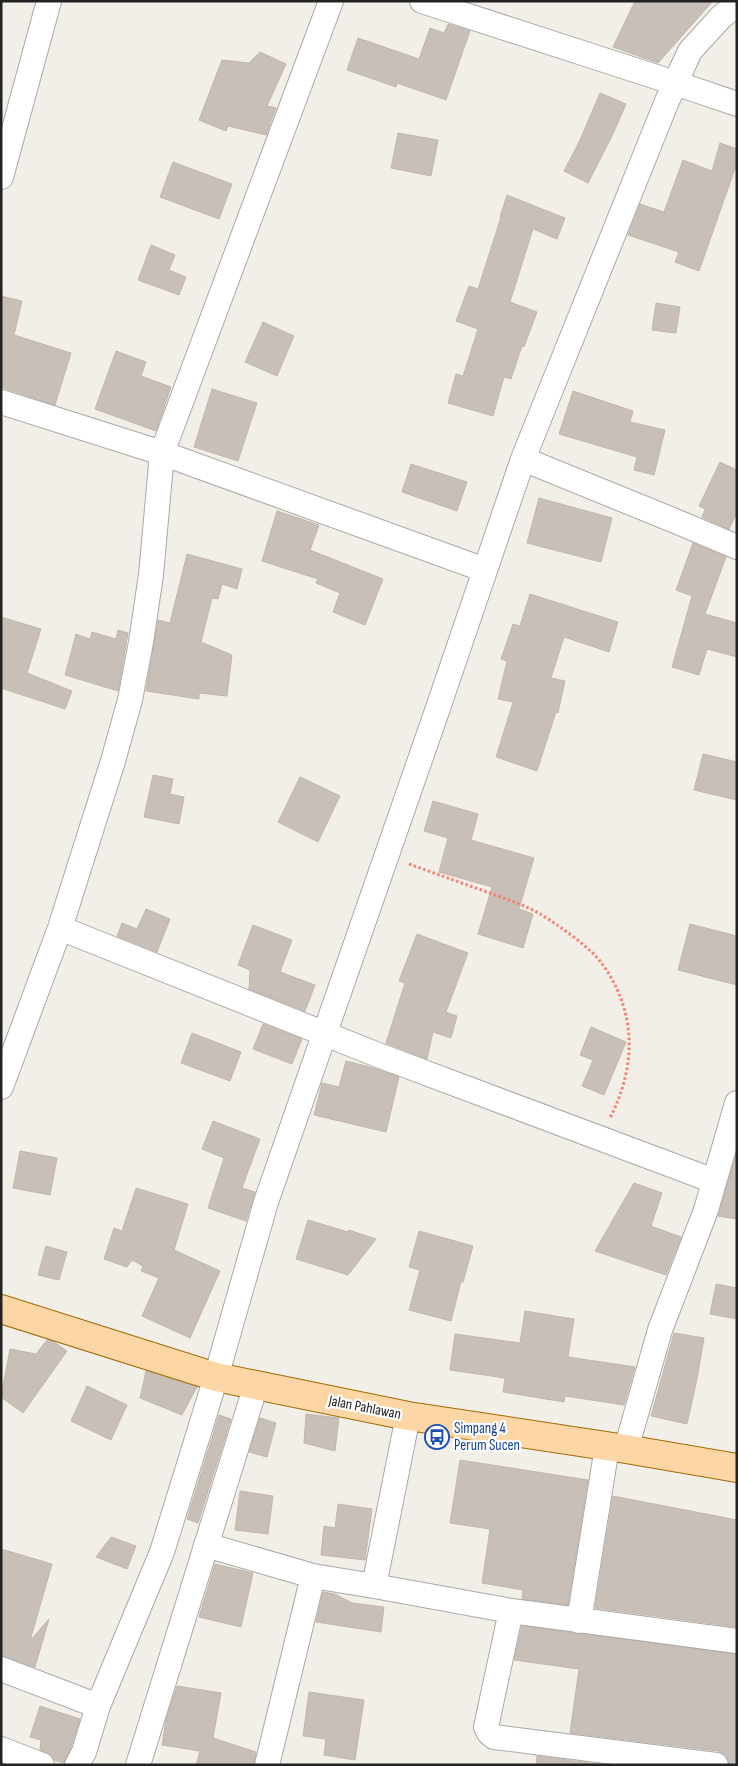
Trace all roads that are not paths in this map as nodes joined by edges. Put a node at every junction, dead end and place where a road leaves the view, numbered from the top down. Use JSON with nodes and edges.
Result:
{"nodes":[{"id":1,"x":49,"y":1,"type":"edge"},
{"id":2,"x":331,"y":1,"type":"edge"},
{"id":3,"x":422,"y":1,"type":"edge"},
{"id":4,"x":737,"y":4,"type":"edge"},
{"id":5,"x":675,"y":83,"type":"junction"},
{"id":6,"x":737,"y":104,"type":"edge"},
{"id":7,"x":1,"y":177,"type":"edge"},
{"id":8,"x":1,"y":402,"type":"edge"},
{"id":9,"x":162,"y":453,"type":"junction"},
{"id":10,"x":523,"y":459,"type":"junction"},
{"id":11,"x":737,"y":547,"type":"edge"},
{"id":12,"x":485,"y":570,"type":"junction"},
{"id":13,"x":60,"y":928,"type":"junction"},
{"id":14,"x":324,"y":1034,"type":"junction"},
{"id":15,"x":1,"y":1086,"type":"edge"},
{"id":16,"x":737,"y":1103,"type":"edge"},
{"id":17,"x":714,"y":1181,"type":"junction"},
{"id":18,"x":1,"y":1309,"type":"edge"},
{"id":19,"x":216,"y":1376,"type":"junction"},
{"id":20,"x":256,"y":1385,"type":"junction"},
{"id":21,"x":408,"y":1416,"type":"junction"},
{"id":22,"x":616,"y":1448,"type":"junction"},
{"id":23,"x":737,"y":1468,"type":"edge"},
{"id":24,"x":206,"y":1545,"type":"junction"},
{"id":25,"x":313,"y":1576,"type":"junction"},
{"id":26,"x":374,"y":1586,"type":"junction"},
{"id":27,"x":511,"y":1611,"type":"junction"},
{"id":28,"x":579,"y":1621,"type":"junction"},
{"id":29,"x":737,"y":1641,"type":"edge"},
{"id":30,"x":1,"y":1669,"type":"edge"},
{"id":31,"x":98,"y":1706,"type":"junction"},
{"id":32,"x":1,"y":1749,"type":"edge"},
{"id":33,"x":42,"y":1765,"type":"edge"},
{"id":34,"x":77,"y":1765,"type":"edge"},
{"id":35,"x":138,"y":1765,"type":"edge"},
{"id":36,"x":267,"y":1765,"type":"edge"},
{"id":37,"x":716,"y":1765,"type":"edge"}],
"edges":[{"from":1,"to":7,"type":"street"},
{"from":2,"to":9,"type":"street"},
{"from":3,"to":5,"type":"street"},
{"from":4,"to":5,"type":"street"},
{"from":5,"to":6,"type":"street"},
{"from":5,"to":10,"type":"street"},
{"from":8,"to":9,"type":"street"},
{"from":9,"to":12,"type":"street"},
{"from":9,"to":13,"type":"street"},
{"from":10,"to":11,"type":"street"},
{"from":10,"to":12,"type":"street"},
{"from":12,"to":14,"type":"street"},
{"from":13,"to":14,"type":"street"},
{"from":13,"to":15,"type":"street"},
{"from":14,"to":17,"type":"street"},
{"from":14,"to":19,"type":"street"},
{"from":16,"to":17,"type":"street"},
{"from":17,"to":22,"type":"street"},
{"from":18,"to":19,"type":"main road","name":"Jalan Pahlawan"},
{"from":19,"to":20,"type":"main road","name":"Jalan Pahlawan"},
{"from":19,"to":31,"type":"street"},
{"from":20,"to":21,"type":"main road","name":"Jalan Pahlawan"},
{"from":20,"to":24,"type":"street"},
{"from":21,"to":22,"type":"main road","name":"Jalan Pahlawan"},
{"from":21,"to":26,"type":"street"},
{"from":22,"to":23,"type":"main road","name":"Jalan Pahlawan"},
{"from":22,"to":28,"type":"street"},
{"from":24,"to":25,"type":"street"},
{"from":24,"to":35,"type":"street"},
{"from":25,"to":26,"type":"street"},
{"from":25,"to":36,"type":"street"},
{"from":26,"to":27,"type":"street"},
{"from":27,"to":28,"type":"street"},
{"from":27,"to":37,"type":"street"},
{"from":28,"to":29,"type":"street"},
{"from":30,"to":31,"type":"street"},
{"from":31,"to":34,"type":"street"},
{"from":32,"to":33,"type":"street"}]}
